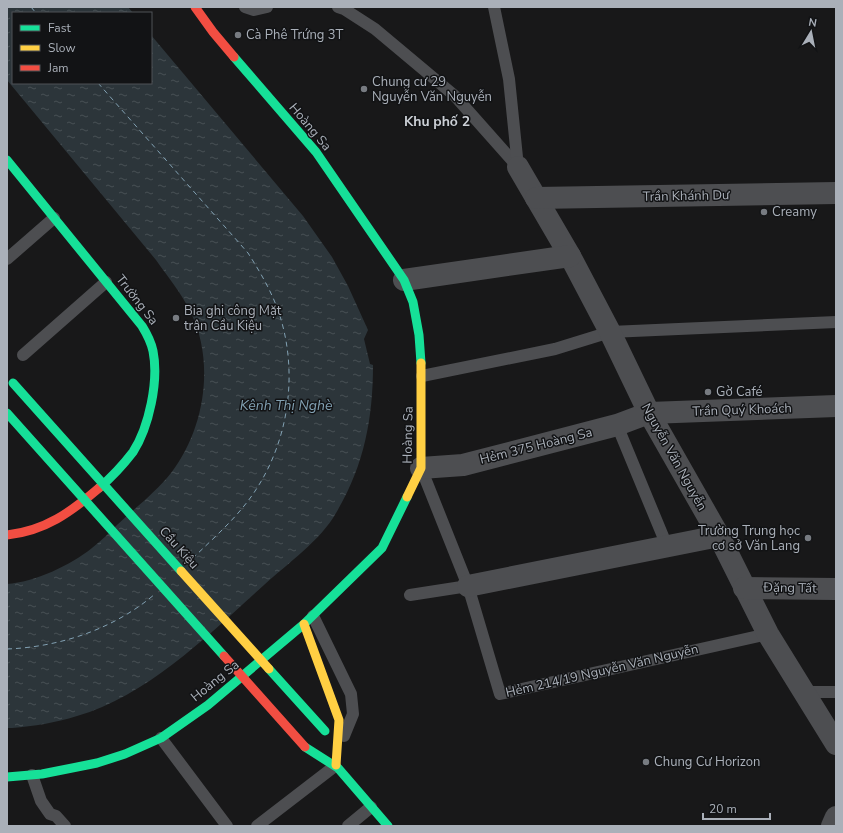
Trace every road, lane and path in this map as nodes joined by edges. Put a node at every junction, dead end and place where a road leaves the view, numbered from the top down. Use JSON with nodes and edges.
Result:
{"nodes":[{"id":1,"x":245,"y":7,"type":"edge"},
{"id":2,"x":267,"y":7,"type":"edge"},
{"id":3,"x":338,"y":7,"type":"edge"},
{"id":4,"x":494,"y":7,"type":"edge"},
{"id":5,"x":199,"y":8,"type":"edge"},
{"id":6,"x":7,"y":160,"type":"edge"},
{"id":7,"x":518,"y":167,"type":"junction"},
{"id":8,"x":836,"y":193,"type":"edge"},
{"id":9,"x":536,"y":198,"type":"junction"},
{"id":10,"x":54,"y":218,"type":"junction"},
{"id":11,"x":570,"y":256,"type":"junction"},
{"id":12,"x":7,"y":259,"type":"edge"},
{"id":13,"x":404,"y":280,"type":"junction"},
{"id":14,"x":106,"y":282,"type":"junction"},
{"id":15,"x":836,"y":322,"type":"edge"},
{"id":16,"x":610,"y":332,"type":"junction"},
{"id":17,"x":23,"y":355,"type":"dead end"},
{"id":18,"x":422,"y":376,"type":"junction"},
{"id":19,"x":10,"y":379,"type":"edge"},
{"id":20,"x":836,"y":406,"type":"edge"},
{"id":21,"x":7,"y":413,"type":"edge"},
{"id":22,"x":649,"y":413,"type":"junction"},
{"id":23,"x":617,"y":425,"type":"junction"},
{"id":24,"x":421,"y":468,"type":"junction"},
{"id":25,"x":7,"y":535,"type":"edge"},
{"id":26,"x":719,"y":536,"type":"junction"},
{"id":27,"x":667,"y":546,"type":"junction"},
{"id":28,"x":468,"y":586,"type":"junction"},
{"id":29,"x":744,"y":588,"type":"junction"},
{"id":30,"x":836,"y":589,"type":"edge"},
{"id":31,"x":410,"y":595,"type":"dead end"},
{"id":32,"x":308,"y":620,"type":"junction"},
{"id":33,"x":768,"y":634,"type":"junction"},
{"id":34,"x":804,"y":692,"type":"junction"},
{"id":35,"x":836,"y":692,"type":"edge"},
{"id":36,"x":161,"y":738,"type":"junction"},
{"id":37,"x":836,"y":744,"type":"edge"},
{"id":38,"x":336,"y":763,"type":"junction"},
{"id":39,"x":32,"y":775,"type":"junction"},
{"id":40,"x":7,"y":777,"type":"edge"},
{"id":41,"x":371,"y":807,"type":"junction"},
{"id":42,"x":836,"y":817,"type":"edge"},
{"id":43,"x":65,"y":826,"type":"edge"},
{"id":44,"x":227,"y":826,"type":"edge"},
{"id":45,"x":257,"y":826,"type":"edge"},
{"id":46,"x":348,"y":826,"type":"edge"},
{"id":47,"x":388,"y":826,"type":"edge"},
{"id":48,"x":832,"y":826,"type":"edge"}],
"edges":[{"from":1,"to":2,"type":"lane"},
{"from":3,"to":7,"type":"lane"},
{"from":4,"to":7,"type":"lane"},
{"from":5,"to":13,"type":"street","name":"Hoàng Sa"},
{"from":6,"to":10,"type":"street","name":"Trường Sa"},
{"from":7,"to":9,"type":"street","name":"Nguyễn Văn Nguyễn"},
{"from":8,"to":9,"type":"street","name":"Trần Khánh Dư"},
{"from":9,"to":11,"type":"street","name":"Nguyễn Văn Nguyễn"},
{"from":10,"to":12,"type":"lane"},
{"from":10,"to":14,"type":"street","name":"Trường Sa"},
{"from":11,"to":13,"type":"street"},
{"from":11,"to":16,"type":"street","name":"Nguyễn Văn Nguyễn"},
{"from":13,"to":18,"type":"street","name":"Hoàng Sa"},
{"from":14,"to":17,"type":"lane"},
{"from":14,"to":25,"type":"street","name":"Trường Sa"},
{"from":15,"to":16,"type":"lane"},
{"from":16,"to":18,"type":"lane"},
{"from":16,"to":22,"type":"street","name":"Nguyễn Văn Nguyễn"},
{"from":18,"to":24,"type":"street","name":"Hoàng Sa"},
{"from":19,"to":38,"type":"street","name":"Cầu Kiệu","bridge":true},
{"from":20,"to":22,"type":"street","name":"Trần Quý Khoách"},
{"from":21,"to":38,"type":"street","bridge":true},
{"from":22,"to":23,"type":"street","name":"Hẻm 375 Hoàng Sa"},
{"from":22,"to":26,"type":"street","name":"Nguyễn Văn Nguyễn"},
{"from":23,"to":24,"type":"street","name":"Hẻm 375 Hoàng Sa"},
{"from":23,"to":27,"type":"lane"},
{"from":24,"to":28,"type":"lane","name":"Hẻm 214/19 Nguyễn Văn Nguyễn"},
{"from":24,"to":32,"type":"street","name":"Hoàng Sa"},
{"from":26,"to":27,"type":"street"},
{"from":26,"to":29,"type":"street","name":"Nguyễn Văn Nguyễn"},
{"from":27,"to":28,"type":"street"},
{"from":28,"to":31,"type":"lane"},
{"from":28,"to":33,"type":"lane","name":"Hẻm 214/19 Nguyễn Văn Nguyễn"},
{"from":29,"to":30,"type":"street","name":"Ðặng Tất"},
{"from":29,"to":33,"type":"street","name":"Nguyễn Văn Nguyễn"},
{"from":32,"to":36,"type":"street","name":"Hoàng Sa"},
{"from":32,"to":38,"type":"street"},
{"from":32,"to":38,"type":"lane"},
{"from":33,"to":34,"type":"street","name":"Nguyễn Văn Nguyễn"},
{"from":34,"to":35,"type":"lane"},
{"from":34,"to":37,"type":"street","name":"Nguyễn Văn Nguyễn"},
{"from":36,"to":39,"type":"street","name":"Hoàng Sa"},
{"from":36,"to":44,"type":"lane"},
{"from":38,"to":41,"type":"street"},
{"from":38,"to":45,"type":"lane"},
{"from":39,"to":40,"type":"street","name":"Hoàng Sa"},
{"from":39,"to":43,"type":"lane"},
{"from":41,"to":46,"type":"lane"},
{"from":41,"to":47,"type":"street"},
{"from":42,"to":48,"type":"street"}]}
